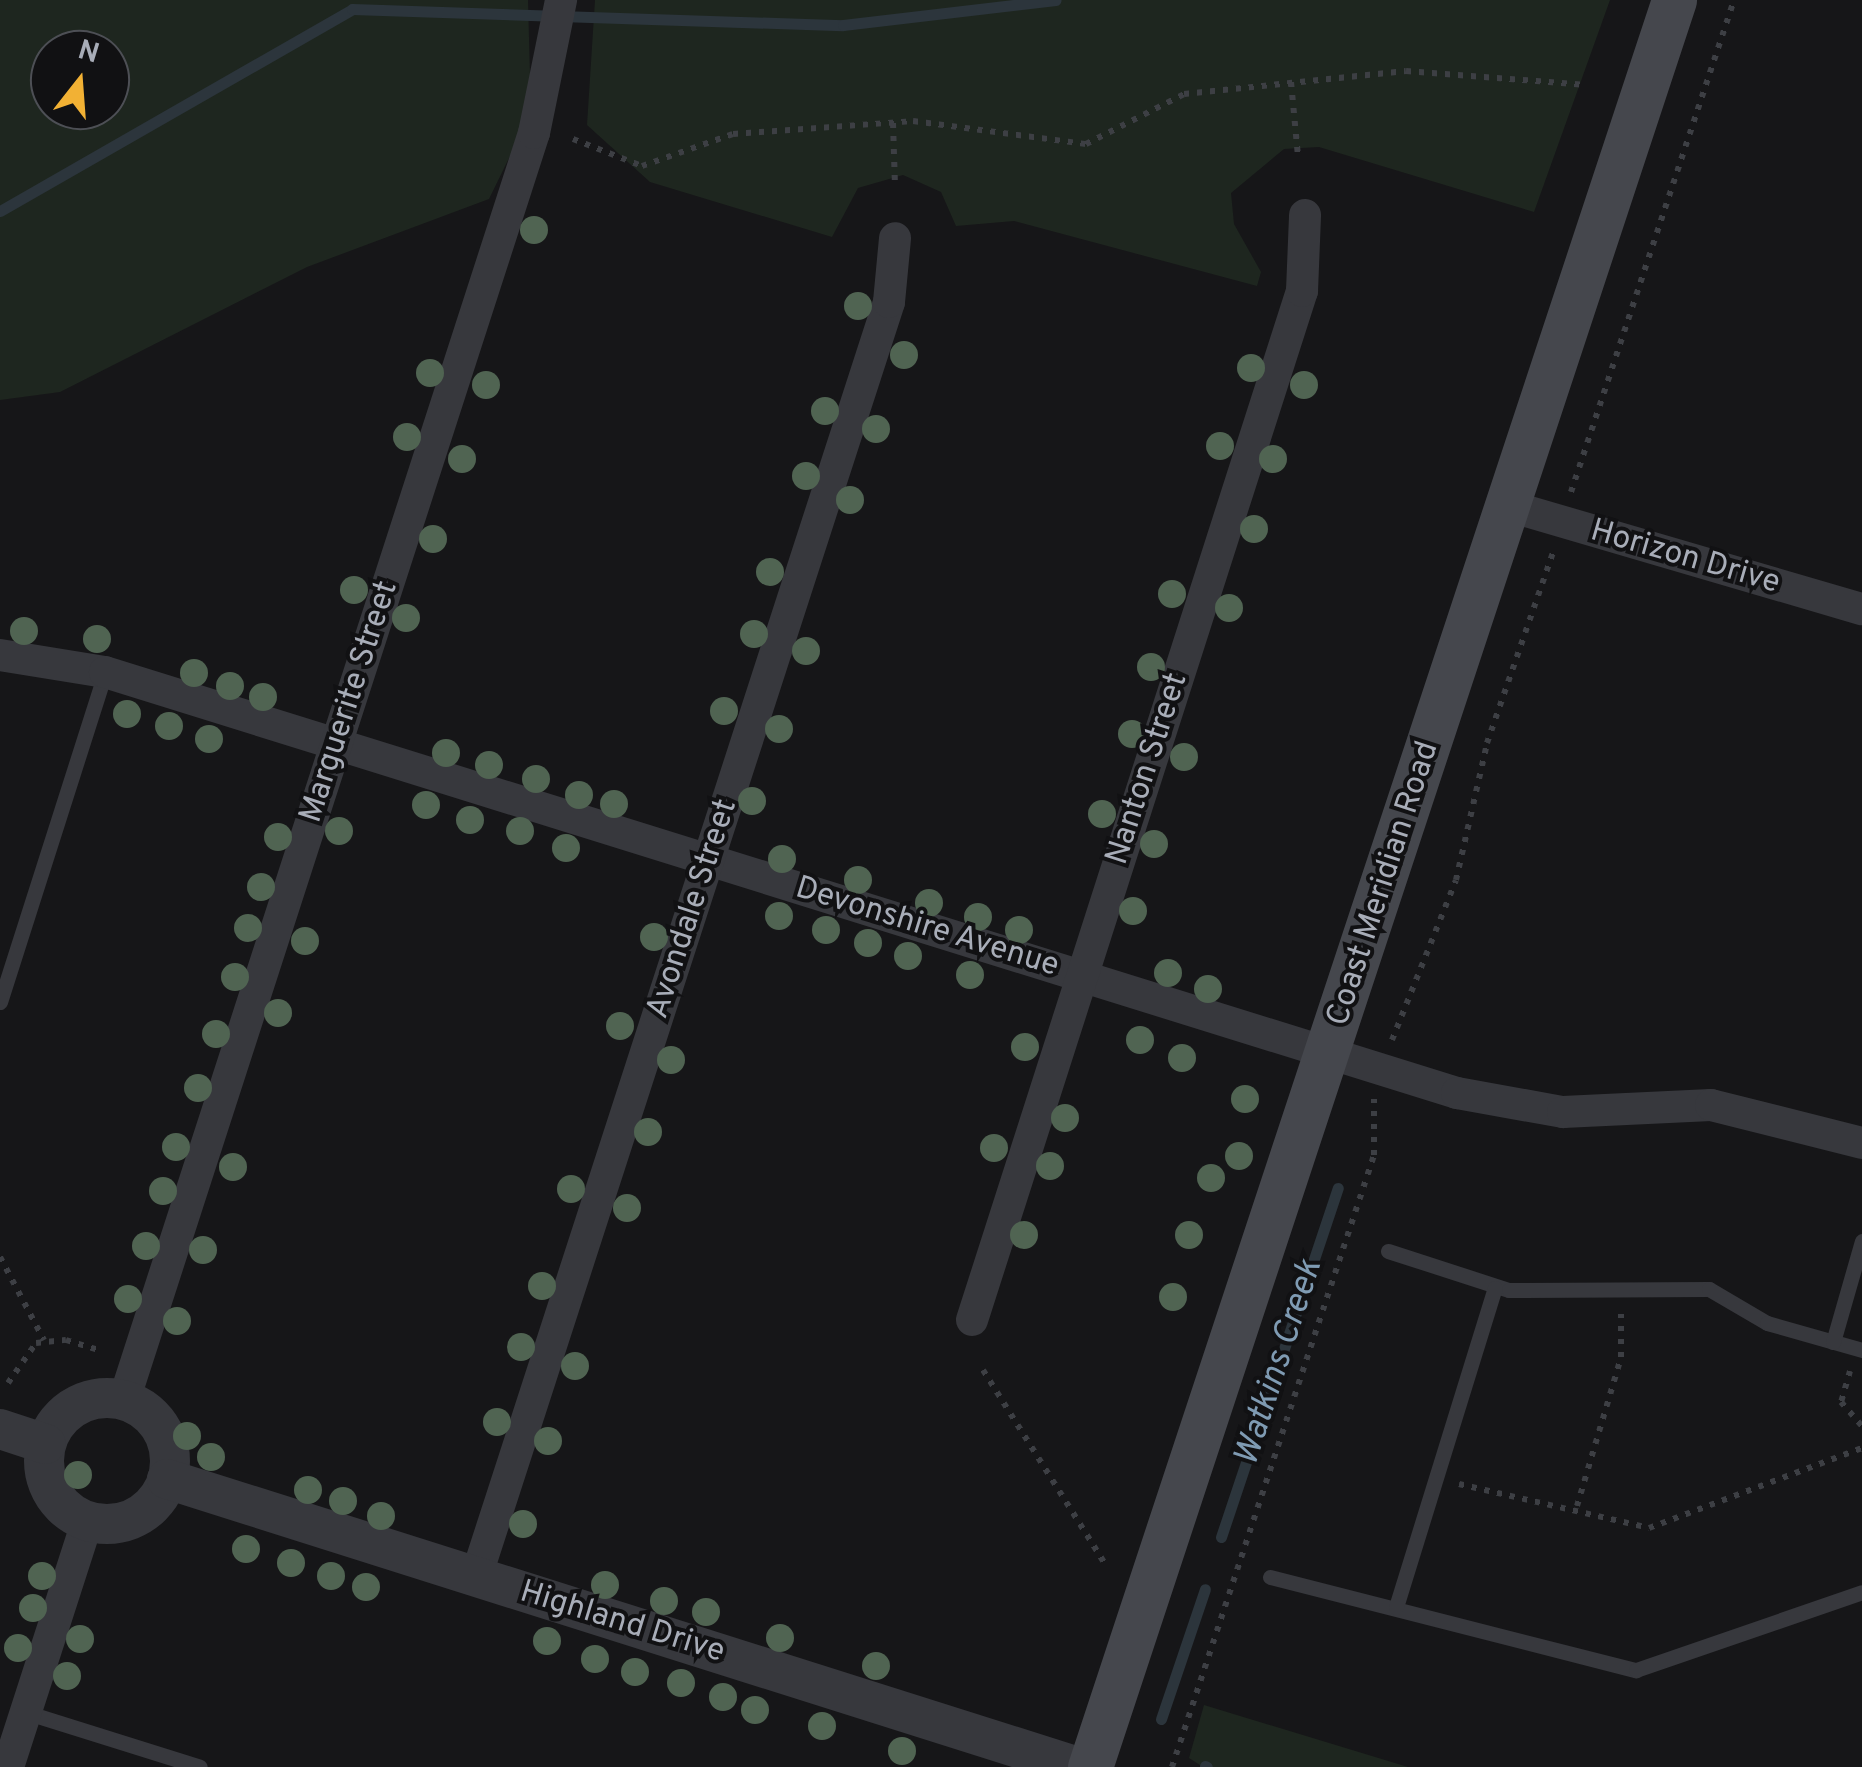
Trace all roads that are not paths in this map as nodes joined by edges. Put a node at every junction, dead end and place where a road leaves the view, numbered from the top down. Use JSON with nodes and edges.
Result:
{"nodes":[{"id":1,"x":561,"y":0,"type":"edge"},
{"id":2,"x":1674,"y":0,"type":"edge"},
{"id":3,"x":1305,"y":215,"type":"dead end"},
{"id":4,"x":895,"y":238,"type":"dead end"},
{"id":5,"x":1509,"y":506,"type":"junction"},
{"id":6,"x":1862,"y":609,"type":"edge"},
{"id":7,"x":0,"y":656,"type":"edge"},
{"id":8,"x":105,"y":672,"type":"junction"},
{"id":9,"x":336,"y":745,"type":"junction"},
{"id":10,"x":708,"y":860,"type":"junction"},
{"id":11,"x":1080,"y":976,"type":"junction"},
{"id":12,"x":0,"y":1002,"type":"edge"},
{"id":13,"x":1328,"y":1055,"type":"junction"},
{"id":14,"x":1862,"y":1143,"type":"edge"},
{"id":15,"x":1862,"y":1240,"type":"edge"},
{"id":16,"x":1388,"y":1250,"type":"dead end"},
{"id":17,"x":1495,"y":1288,"type":"junction"},
{"id":18,"x":972,"y":1320,"type":"dead end"},
{"id":19,"x":1833,"y":1342,"type":"junction"},
{"id":20,"x":1860,"y":1349,"type":"edge"},
{"id":21,"x":124,"y":1400,"type":"junction"},
{"id":22,"x":0,"y":1429,"type":"edge"},
{"id":23,"x":46,"y":1444,"type":"junction"},
{"id":24,"x":167,"y":1479,"type":"junction"},
{"id":25,"x":86,"y":1522,"type":"junction"},
{"id":26,"x":476,"y":1577,"type":"junction"},
{"id":27,"x":1270,"y":1577,"type":"dead end"},
{"id":28,"x":1862,"y":1592,"type":"edge"},
{"id":29,"x":1396,"y":1606,"type":"junction"},
{"id":30,"x":26,"y":1712,"type":"junction"},
{"id":31,"x":8,"y":1767,"type":"edge"},
{"id":32,"x":200,"y":1767,"type":"edge"},
{"id":33,"x":1078,"y":1767,"type":"edge"},
{"id":34,"x":1090,"y":1767,"type":"edge"}],
"edges":[{"from":1,"to":9,"type":"street","name":"Marguerite Street"},
{"from":2,"to":5,"type":"main road","name":"Coast Meridian Road"},
{"from":3,"to":11,"type":"street","name":"Nanton Street"},
{"from":4,"to":10,"type":"street","name":"Avondale Street"},
{"from":5,"to":6,"type":"street","name":"Horizon Drive"},
{"from":5,"to":13,"type":"main road","name":"Coast Meridian Road"},
{"from":7,"to":8,"type":"street","name":"Devonshire Avenue"},
{"from":8,"to":9,"type":"street","name":"Devonshire Avenue"},
{"from":8,"to":12,"type":"lane"},
{"from":9,"to":10,"type":"street","name":"Devonshire Avenue"},
{"from":9,"to":21,"type":"street","name":"Marguerite Street"},
{"from":10,"to":11,"type":"street","name":"Devonshire Avenue"},
{"from":10,"to":26,"type":"street","name":"Avondale Street"},
{"from":11,"to":13,"type":"street","name":"Devonshire Avenue"},
{"from":11,"to":18,"type":"street","name":"Nanton Street"},
{"from":13,"to":14,"type":"street","name":"Devonshire Avenue"},
{"from":13,"to":34,"type":"main road","name":"Coast Meridian Road"},
{"from":15,"to":19,"type":"lane"},
{"from":16,"to":17,"type":"lane"},
{"from":17,"to":19,"type":"lane"},
{"from":17,"to":29,"type":"lane"},
{"from":19,"to":20,"type":"lane"},
{"from":21,"to":23,"type":"street"},
{"from":21,"to":24,"type":"street"},
{"from":22,"to":23,"type":"street"},
{"from":23,"to":25,"type":"street"},
{"from":24,"to":25,"type":"street"},
{"from":24,"to":26,"type":"street","name":"Highland Drive"},
{"from":25,"to":30,"type":"street"},
{"from":26,"to":33,"type":"street","name":"Highland Drive"},
{"from":27,"to":29,"type":"lane"},
{"from":28,"to":29,"type":"lane"},
{"from":30,"to":31,"type":"street"},
{"from":30,"to":32,"type":"lane"}]}
